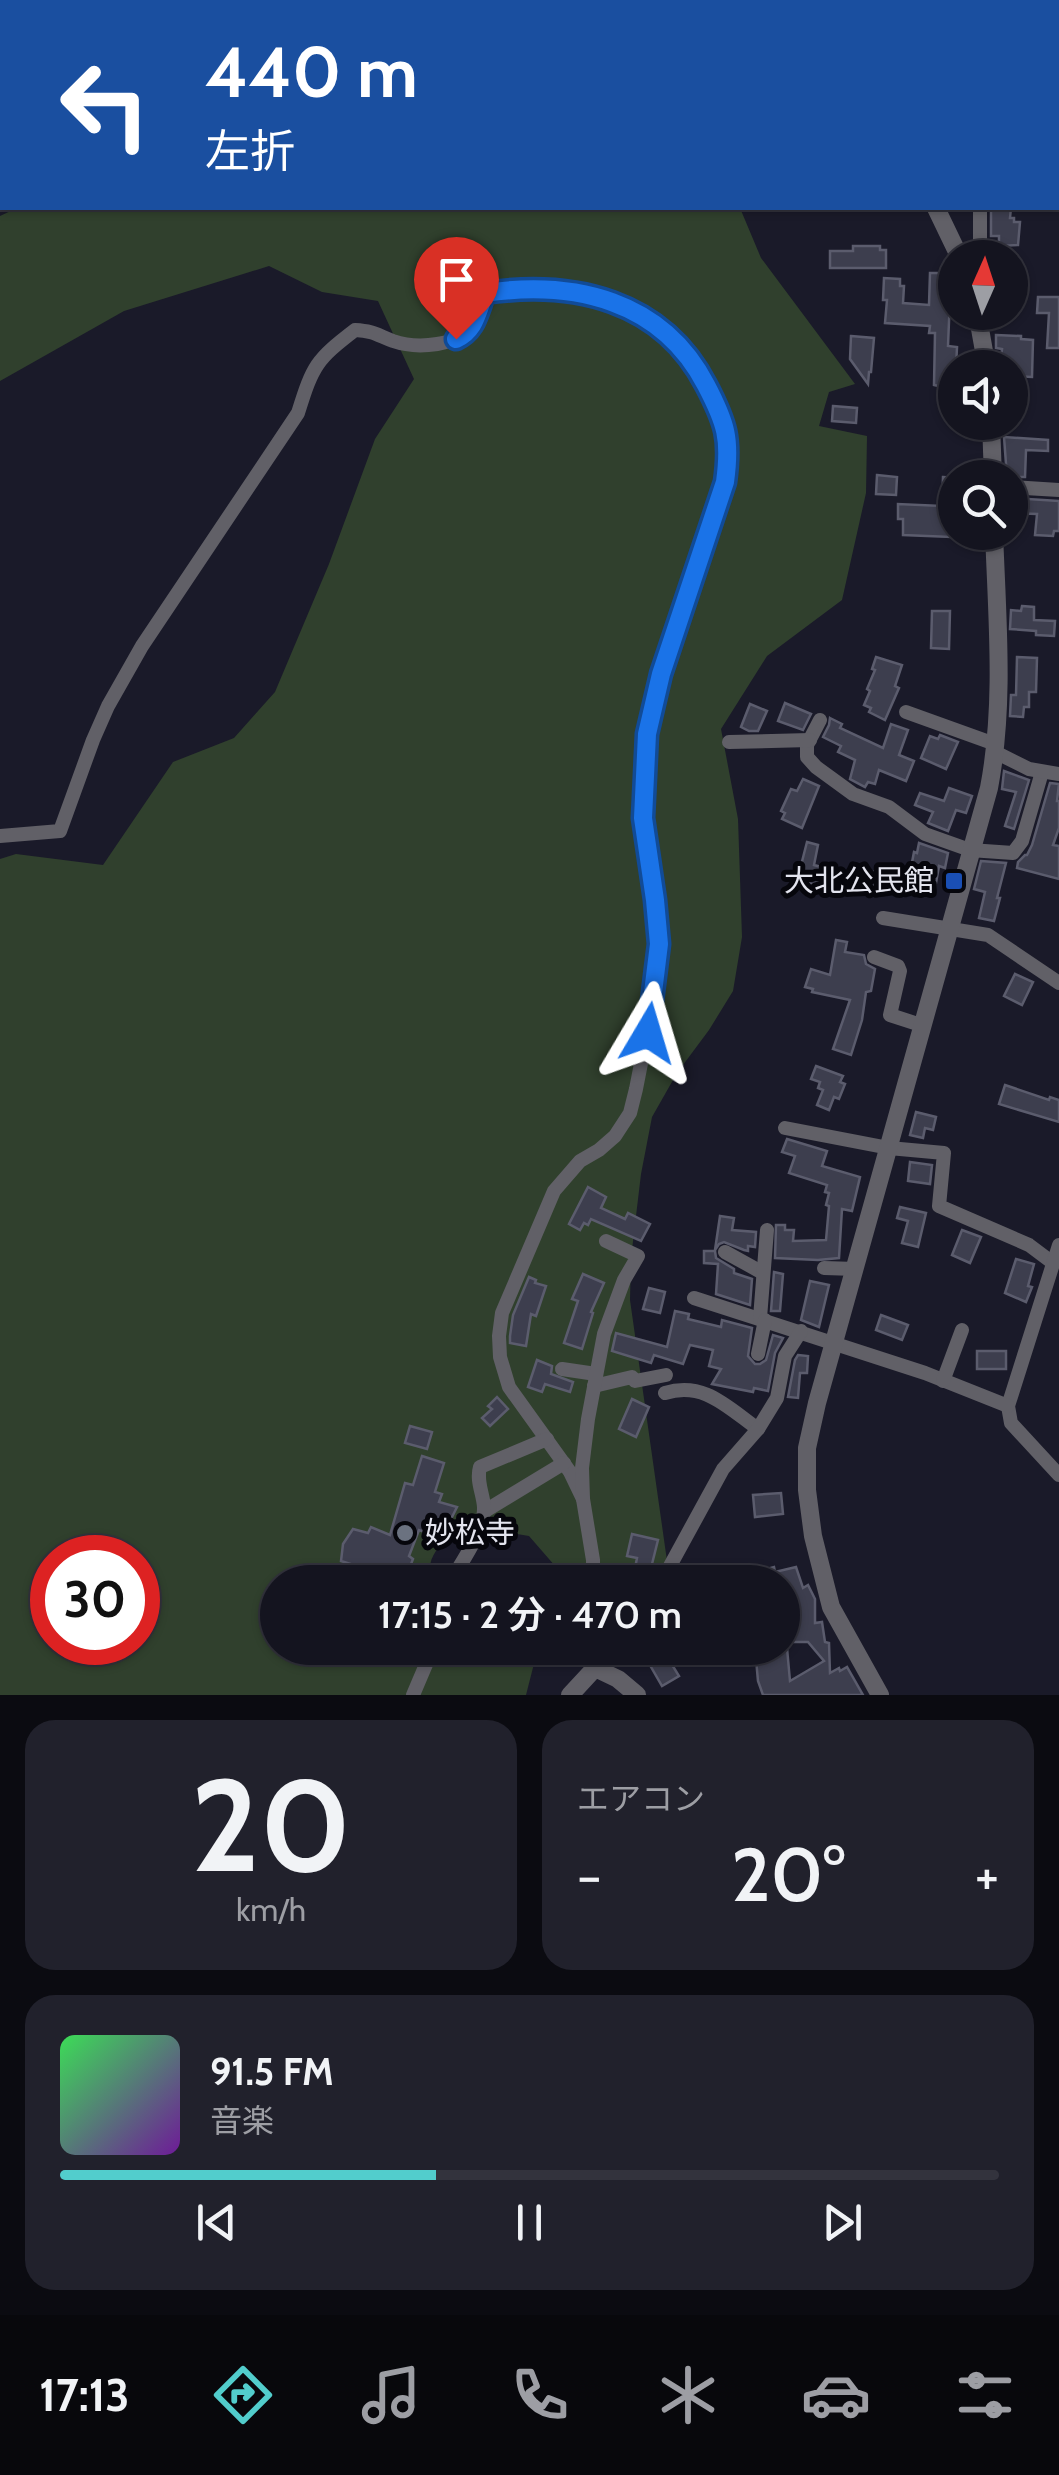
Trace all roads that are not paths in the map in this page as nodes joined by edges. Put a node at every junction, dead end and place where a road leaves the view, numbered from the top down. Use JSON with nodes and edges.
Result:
{"nodes":[{"id":1,"x":937,"y":210,"type":"edge"},
{"id":2,"x":980,"y":210,"type":"edge"},
{"id":3,"x":951,"y":240,"type":"edge"},
{"id":4,"x":980,"y":240,"type":"edge"},
{"id":5,"x":1028,"y":488,"type":"edge"},
{"id":6,"x":1059,"y":490,"type":"edge"},
{"id":7,"x":995,"y":550,"type":"edge"},
{"id":8,"x":906,"y":712,"type":"dead end"},
{"id":9,"x":820,"y":720,"type":"dead end"},
{"id":10,"x":810,"y":740,"type":"junction"},
{"id":11,"x":728,"y":742,"type":"dead end"},
{"id":12,"x":995,"y":748,"type":"junction"},
{"id":13,"x":1042,"y":772,"type":"junction"},
{"id":14,"x":1059,"y":774,"type":"edge"},
{"id":15,"x":0,"y":836,"type":"edge"},
{"id":16,"x":970,"y":850,"type":"junction"},
{"id":17,"x":883,"y":918,"type":"dead end"},
{"id":18,"x":950,"y":929,"type":"junction"},
{"id":19,"x":874,"y":957,"type":"dead end"},
{"id":20,"x":1059,"y":984,"type":"edge"},
{"id":21,"x":924,"y":1026,"type":"junction"},
{"id":22,"x":784,"y":1128,"type":"dead end"},
{"id":23,"x":889,"y":1148,"type":"junction"},
{"id":24,"x":767,"y":1230,"type":"dead end"},
{"id":25,"x":606,"y":1241,"type":"dead end"},
{"id":26,"x":1059,"y":1245,"type":"edge"},
{"id":27,"x":725,"y":1252,"type":"dead end"},
{"id":28,"x":1053,"y":1263,"type":"junction"},
{"id":29,"x":824,"y":1268,"type":"dead end"},
{"id":30,"x":856,"y":1269,"type":"junction"},
{"id":31,"x":763,"y":1273,"type":"junction"},
{"id":32,"x":694,"y":1298,"type":"dead end"},
{"id":33,"x":762,"y":1319,"type":"junction"},
{"id":34,"x":962,"y":1330,"type":"dead end"},
{"id":35,"x":801,"y":1332,"type":"junction"},
{"id":36,"x":834,"y":1342,"type":"junction"},
{"id":37,"x":758,"y":1354,"type":"dead end"},
{"id":38,"x":562,"y":1370,"type":"dead end"},
{"id":39,"x":666,"y":1375,"type":"dead end"},
{"id":40,"x":595,"y":1380,"type":"junction"},
{"id":41,"x":944,"y":1381,"type":"junction"},
{"id":42,"x":665,"y":1393,"type":"dead end"},
{"id":43,"x":1008,"y":1406,"type":"junction"},
{"id":44,"x":758,"y":1429,"type":"junction"},
{"id":45,"x":547,"y":1439,"type":"junction"},
{"id":46,"x":564,"y":1463,"type":"junction"},
{"id":47,"x":1059,"y":1475,"type":"edge"},
{"id":48,"x":584,"y":1500,"type":"junction"},
{"id":49,"x":485,"y":1512,"type":"junction"},
{"id":50,"x":460,"y":1565,"type":"edge"},
{"id":51,"x":593,"y":1565,"type":"edge"},
{"id":52,"x":671,"y":1565,"type":"edge"},
{"id":53,"x":426,"y":1665,"type":"edge"},
{"id":54,"x":595,"y":1665,"type":"edge"},
{"id":55,"x":595,"y":1668,"type":"junction"},
{"id":56,"x":413,"y":1695,"type":"edge"},
{"id":57,"x":570,"y":1695,"type":"edge"},
{"id":58,"x":637,"y":1695,"type":"edge"},
{"id":59,"x":880,"y":1695,"type":"edge"}],
"edges":[{"from":1,"to":3,"type":"street"},
{"from":2,"to":4,"type":"street"},
{"from":5,"to":6,"type":"street"},
{"from":7,"to":12,"type":"street"},
{"from":8,"to":12,"type":"street"},
{"from":9,"to":10,"type":"street"},
{"from":10,"to":11,"type":"street"},
{"from":10,"to":16,"type":"street"},
{"from":12,"to":13,"type":"street"},
{"from":12,"to":16,"type":"street"},
{"from":13,"to":14,"type":"street"},
{"from":13,"to":16,"type":"street"},
{"from":15,"to":45,"type":"street"},
{"from":16,"to":18,"type":"street"},
{"from":17,"to":18,"type":"street"},
{"from":18,"to":20,"type":"street"},
{"from":18,"to":21,"type":"street"},
{"from":19,"to":21,"type":"street"},
{"from":21,"to":23,"type":"street"},
{"from":22,"to":23,"type":"street"},
{"from":23,"to":28,"type":"street"},
{"from":23,"to":30,"type":"street"},
{"from":24,"to":31,"type":"street"},
{"from":25,"to":40,"type":"street"},
{"from":26,"to":28,"type":"street"},
{"from":27,"to":31,"type":"street"},
{"from":28,"to":43,"type":"street"},
{"from":29,"to":30,"type":"street"},
{"from":30,"to":36,"type":"street"},
{"from":31,"to":33,"type":"street"},
{"from":32,"to":33,"type":"street"},
{"from":33,"to":35,"type":"street"},
{"from":33,"to":37,"type":"street"},
{"from":34,"to":41,"type":"street"},
{"from":35,"to":36,"type":"street"},
{"from":35,"to":44,"type":"street"},
{"from":36,"to":41,"type":"street"},
{"from":36,"to":59,"type":"street"},
{"from":38,"to":40,"type":"street"},
{"from":39,"to":40,"type":"street"},
{"from":40,"to":48,"type":"street"},
{"from":41,"to":43,"type":"street"},
{"from":42,"to":44,"type":"street"},
{"from":43,"to":47,"type":"street"},
{"from":44,"to":52,"type":"street"},
{"from":45,"to":46,"type":"street"},
{"from":45,"to":49,"type":"street"},
{"from":46,"to":48,"type":"street"},
{"from":46,"to":49,"type":"street"},
{"from":48,"to":51,"type":"street"},
{"from":49,"to":50,"type":"street"},
{"from":53,"to":56,"type":"street"},
{"from":54,"to":55,"type":"street"},
{"from":55,"to":57,"type":"street"},
{"from":55,"to":58,"type":"street"}]}
